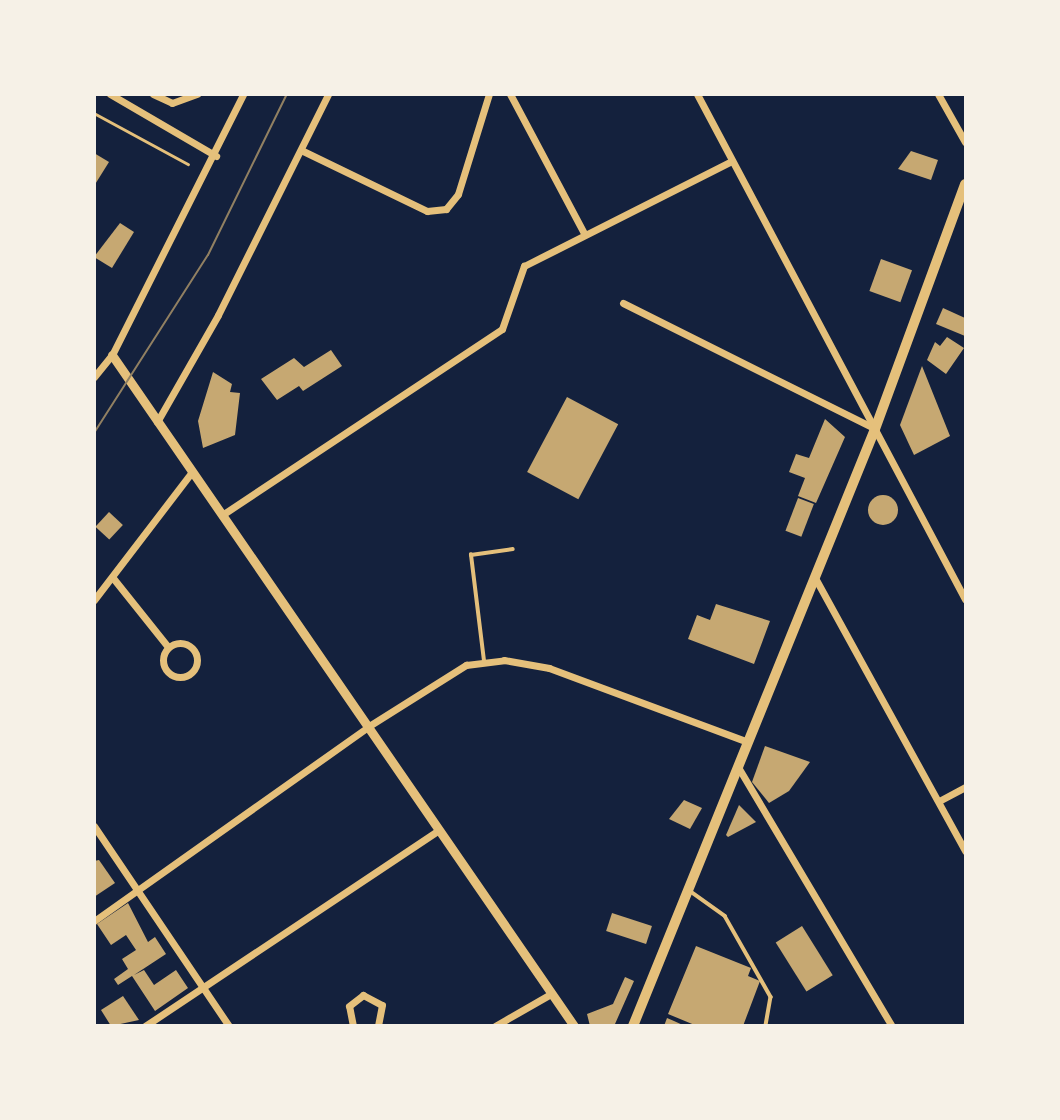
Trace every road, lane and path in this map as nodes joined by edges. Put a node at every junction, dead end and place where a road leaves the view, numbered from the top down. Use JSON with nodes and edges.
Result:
{"nodes":[{"id":1,"x":110,"y":94,"type":"edge"},
{"id":2,"x":153,"y":94,"type":"edge"},
{"id":3,"x":197,"y":94,"type":"edge"},
{"id":4,"x":243,"y":94,"type":"edge"},
{"id":5,"x":328,"y":94,"type":"edge"},
{"id":6,"x":489,"y":94,"type":"edge"},
{"id":7,"x":510,"y":94,"type":"edge"},
{"id":8,"x":697,"y":94,"type":"edge"},
{"id":9,"x":938,"y":94,"type":"edge"},
{"id":10,"x":94,"y":113,"type":"edge"},
{"id":11,"x":965,"y":142,"type":"edge"},
{"id":12,"x":303,"y":151,"type":"junction"},
{"id":13,"x":216,"y":156,"type":"junction"},
{"id":14,"x":732,"y":162,"type":"junction"},
{"id":15,"x":188,"y":164,"type":"dead end"},
{"id":16,"x":965,"y":184,"type":"edge"},
{"id":17,"x":584,"y":233,"type":"junction"},
{"id":18,"x":623,"y":303,"type":"dead end"},
{"id":19,"x":112,"y":355,"type":"junction"},
{"id":20,"x":94,"y":377,"type":"edge"},
{"id":21,"x":157,"y":422,"type":"junction"},
{"id":22,"x":875,"y":429,"type":"junction"},
{"id":23,"x":191,"y":473,"type":"junction"},
{"id":24,"x":222,"y":515,"type":"junction"},
{"id":25,"x":513,"y":549,"type":"dead end"},
{"id":26,"x":814,"y":576,"type":"junction"},
{"id":27,"x":113,"y":578,"type":"junction"},
{"id":28,"x":965,"y":599,"type":"edge"},
{"id":29,"x":94,"y":600,"type":"edge"},
{"id":30,"x":168,"y":648,"type":"junction"},
{"id":31,"x":484,"y":661,"type":"junction"},
{"id":32,"x":369,"y":726,"type":"junction"},
{"id":33,"x":748,"y":742,"type":"junction"},
{"id":34,"x":738,"y":767,"type":"junction"},
{"id":35,"x":965,"y":787,"type":"edge"},
{"id":36,"x":939,"y":801,"type":"junction"},
{"id":37,"x":94,"y":826,"type":"edge"},
{"id":38,"x":437,"y":831,"type":"junction"},
{"id":39,"x":965,"y":851,"type":"edge"},
{"id":40,"x":688,"y":890,"type":"junction"},
{"id":41,"x":138,"y":892,"type":"junction"},
{"id":42,"x":94,"y":921,"type":"edge"},
{"id":43,"x":203,"y":986,"type":"junction"},
{"id":44,"x":549,"y":995,"type":"junction"},
{"id":45,"x":766,"y":1024,"type":"dead end"},
{"id":46,"x":145,"y":1026,"type":"edge"},
{"id":47,"x":229,"y":1026,"type":"edge"},
{"id":48,"x":353,"y":1026,"type":"edge"},
{"id":49,"x":378,"y":1026,"type":"edge"},
{"id":50,"x":495,"y":1026,"type":"edge"},
{"id":51,"x":574,"y":1026,"type":"edge"},
{"id":52,"x":633,"y":1026,"type":"edge"},
{"id":53,"x":892,"y":1026,"type":"edge"}],
"edges":[{"from":1,"to":13,"type":"street"},
{"from":2,"to":3,"type":"street"},
{"from":4,"to":13,"type":"street"},
{"from":5,"to":12,"type":"street"},
{"from":6,"to":12,"type":"street"},
{"from":7,"to":17,"type":"street"},
{"from":8,"to":14,"type":"street"},
{"from":9,"to":11,"type":"street"},
{"from":10,"to":15,"type":"path"},
{"from":12,"to":21,"type":"street"},
{"from":13,"to":19,"type":"street"},
{"from":14,"to":17,"type":"street"},
{"from":14,"to":22,"type":"street"},
{"from":16,"to":22,"type":"main road"},
{"from":17,"to":24,"type":"street"},
{"from":18,"to":22,"type":"street"},
{"from":19,"to":20,"type":"street"},
{"from":19,"to":21,"type":"street"},
{"from":21,"to":23,"type":"street"},
{"from":22,"to":26,"type":"main road"},
{"from":22,"to":28,"type":"street"},
{"from":23,"to":24,"type":"street"},
{"from":23,"to":27,"type":"street"},
{"from":24,"to":32,"type":"street"},
{"from":25,"to":31,"type":"lane"},
{"from":26,"to":33,"type":"main road"},
{"from":26,"to":36,"type":"street"},
{"from":27,"to":29,"type":"street"},
{"from":27,"to":30,"type":"street"},
{"from":30,"to":30,"type":"street"},
{"from":31,"to":32,"type":"street"},
{"from":31,"to":33,"type":"street"},
{"from":32,"to":38,"type":"street"},
{"from":32,"to":41,"type":"street"},
{"from":33,"to":34,"type":"main road"},
{"from":34,"to":40,"type":"main road"},
{"from":34,"to":53,"type":"street"},
{"from":35,"to":36,"type":"street"},
{"from":36,"to":39,"type":"street"},
{"from":37,"to":41,"type":"street"},
{"from":38,"to":43,"type":"street"},
{"from":38,"to":44,"type":"street"},
{"from":40,"to":45,"type":"lane"},
{"from":40,"to":52,"type":"main road"},
{"from":41,"to":42,"type":"street"},
{"from":41,"to":43,"type":"street"},
{"from":43,"to":46,"type":"street"},
{"from":43,"to":47,"type":"street"},
{"from":44,"to":50,"type":"street"},
{"from":44,"to":51,"type":"street"},
{"from":48,"to":49,"type":"street"}]}
